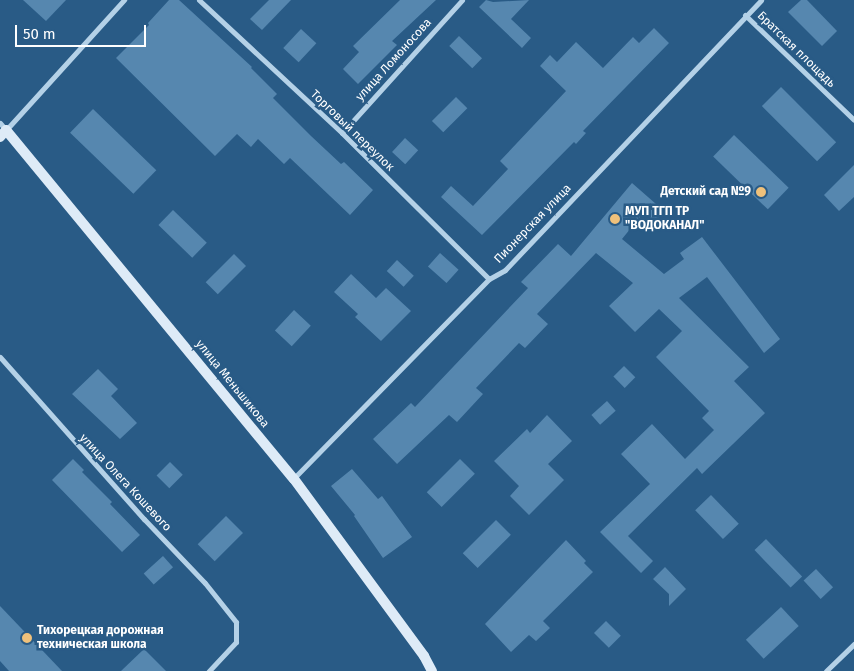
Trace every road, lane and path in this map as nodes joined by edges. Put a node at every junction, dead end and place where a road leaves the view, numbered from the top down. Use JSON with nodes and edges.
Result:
{"nodes":[{"id":1,"x":124,"y":0,"type":"edge"},
{"id":2,"x":199,"y":0,"type":"edge"},
{"id":3,"x":462,"y":0,"type":"edge"},
{"id":4,"x":761,"y":0,"type":"edge"},
{"id":5,"x":745,"y":15,"type":"junction"},
{"id":6,"x":854,"y":120,"type":"edge"},
{"id":7,"x":2,"y":130,"type":"edge"},
{"id":8,"x":342,"y":133,"type":"junction"},
{"id":9,"x":489,"y":279,"type":"junction"},
{"id":10,"x":0,"y":357,"type":"edge"},
{"id":11,"x":294,"y":479,"type":"junction"},
{"id":12,"x":854,"y":644,"type":"edge"},
{"id":13,"x":209,"y":671,"type":"edge"},
{"id":14,"x":432,"y":671,"type":"edge"},
{"id":15,"x":826,"y":671,"type":"edge"}],
"edges":[{"from":1,"to":7,"type":"street"},
{"from":2,"to":8,"type":"street","name":"Торговый переулок"},
{"from":3,"to":8,"type":"street","name":"улица Ломоносова"},
{"from":4,"to":5,"type":"street","name":"Пионерская улица"},
{"from":5,"to":6,"type":"street","name":"Братская площадь"},
{"from":5,"to":9,"type":"street","name":"Пионерская улица"},
{"from":7,"to":11,"type":"street","name":"улица Меньшикова"},
{"from":8,"to":9,"type":"street","name":"Торговый переулок"},
{"from":9,"to":11,"type":"street","name":"Пионерская улица"},
{"from":10,"to":13,"type":"street","name":"улица Олега Кошевого"},
{"from":11,"to":14,"type":"street","name":"улица Меньшикова"},
{"from":12,"to":15,"type":"street"}]}
